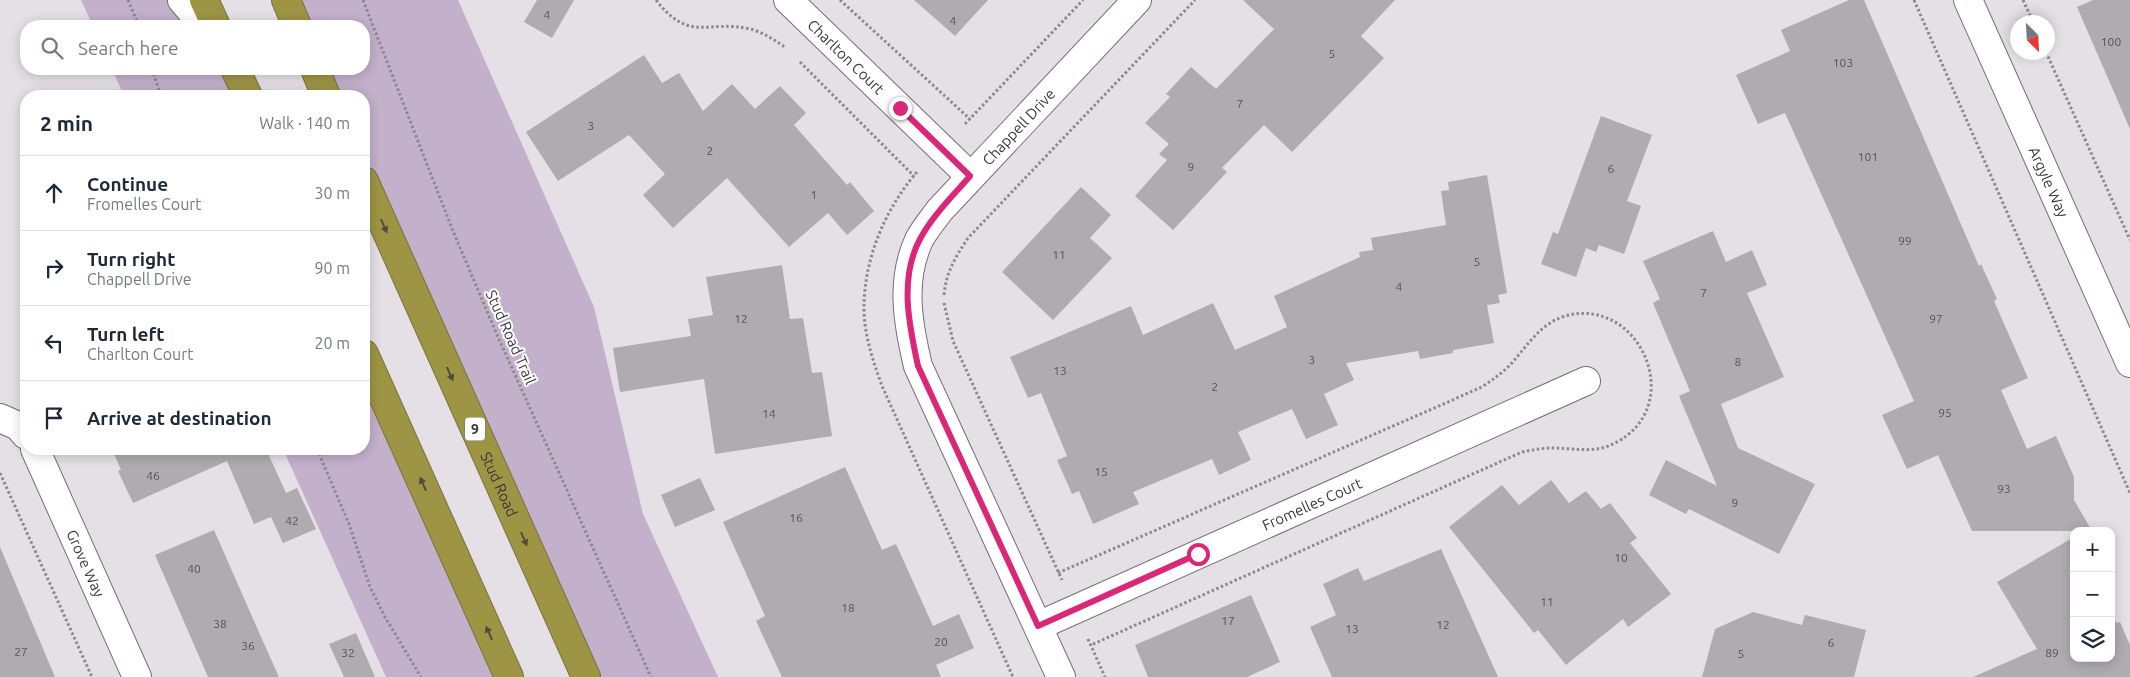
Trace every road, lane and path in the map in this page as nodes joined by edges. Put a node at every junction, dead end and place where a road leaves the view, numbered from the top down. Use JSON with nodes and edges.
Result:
{"nodes":[{"id":1,"x":128,"y":0,"type":"edge"},
{"id":2,"x":182,"y":0,"type":"edge"},
{"id":3,"x":204,"y":0,"type":"edge"},
{"id":4,"x":286,"y":0,"type":"edge"},
{"id":5,"x":363,"y":0,"type":"edge"},
{"id":6,"x":656,"y":0,"type":"edge"},
{"id":7,"x":788,"y":0,"type":"edge"},
{"id":8,"x":840,"y":0,"type":"edge"},
{"id":9,"x":1083,"y":0,"type":"edge"},
{"id":10,"x":1137,"y":0,"type":"edge"},
{"id":11,"x":1195,"y":0,"type":"edge"},
{"id":12,"x":1914,"y":0,"type":"edge"},
{"id":13,"x":1968,"y":0,"type":"edge"},
{"id":14,"x":2023,"y":0,"type":"edge"},
{"id":15,"x":2030,"y":15,"type":"edge"},
{"id":16,"x":136,"y":20,"type":"edge"},
{"id":17,"x":199,"y":20,"type":"edge"},
{"id":18,"x":213,"y":20,"type":"edge"},
{"id":19,"x":294,"y":20,"type":"edge"},
{"id":20,"x":792,"y":54,"type":"dead end"},
{"id":21,"x":798,"y":60,"type":"dead end"},
{"id":22,"x":2050,"y":60,"type":"edge"},
{"id":23,"x":154,"y":75,"type":"edge"},
{"id":24,"x":238,"y":75,"type":"edge"},
{"id":25,"x":317,"y":75,"type":"edge"},
{"id":26,"x":159,"y":90,"type":"edge"},
{"id":27,"x":245,"y":90,"type":"edge"},
{"id":28,"x":323,"y":90,"type":"edge"},
{"id":29,"x":970,"y":119,"type":"junction"},
{"id":30,"x":961,"y":128,"type":"dead end"},
{"id":31,"x":914,"y":176,"type":"dead end"},
{"id":32,"x":970,"y":176,"type":"junction"},
{"id":33,"x":370,"y":195,"type":"edge"},
{"id":34,"x":2130,"y":240,"type":"edge"},
{"id":35,"x":2130,"y":363,"type":"edge"},
{"id":36,"x":370,"y":367,"type":"edge"},
{"id":37,"x":1586,"y":381,"type":"dead end"},
{"id":38,"x":0,"y":418,"type":"edge"},
{"id":39,"x":20,"y":428,"type":"edge"},
{"id":40,"x":38,"y":455,"type":"edge"},
{"id":41,"x":319,"y":455,"type":"edge"},
{"id":42,"x":0,"y":473,"type":"edge"},
{"id":43,"x":2130,"y":493,"type":"edge"},
{"id":44,"x":1066,"y":588,"type":"dead end"},
{"id":45,"x":1038,"y":626,"type":"junction"},
{"id":46,"x":1086,"y":634,"type":"dead end"},
{"id":47,"x":92,"y":677,"type":"edge"},
{"id":48,"x":137,"y":677,"type":"edge"},
{"id":49,"x":421,"y":677,"type":"edge"},
{"id":50,"x":509,"y":677,"type":"edge"},
{"id":51,"x":586,"y":677,"type":"edge"},
{"id":52,"x":651,"y":677,"type":"edge"},
{"id":53,"x":1061,"y":677,"type":"edge"},
{"id":54,"x":1105,"y":677,"type":"edge"}],
"edges":[{"from":1,"to":16,"type":"path"},
{"from":2,"to":17,"type":"street"},
{"from":3,"to":18,"type":"highway"},
{"from":4,"to":19,"type":"highway"},
{"from":5,"to":52,"type":"path","name":"Stud Road Trail"},
{"from":6,"to":20,"type":"path"},
{"from":7,"to":32,"type":"street","name":"Charlton Court"},
{"from":8,"to":29,"type":"path"},
{"from":9,"to":29,"type":"path"},
{"from":10,"to":32,"type":"street","name":"Chappell Drive"},
{"from":11,"to":44,"type":"path"},
{"from":12,"to":43,"type":"path"},
{"from":13,"to":35,"type":"street","name":"Argyle Way"},
{"from":14,"to":15,"type":"path"},
{"from":21,"to":31,"type":"path"},
{"from":22,"to":34,"type":"path"},
{"from":23,"to":26,"type":"path"},
{"from":24,"to":27,"type":"highway"},
{"from":25,"to":28,"type":"highway"},
{"from":29,"to":30,"type":"path"},
{"from":32,"to":45,"type":"street","name":"Chappell Drive"},
{"from":33,"to":51,"type":"highway","name":"Stud Road","number":"9","one_way":true},
{"from":50,"to":36,"type":"highway","one_way":true},
{"from":37,"to":45,"type":"street","name":"Fromelles Court"},
{"from":38,"to":39,"type":"street"},
{"from":40,"to":48,"type":"street","name":"Grove Way"},
{"from":41,"to":49,"type":"path"},
{"from":42,"to":47,"type":"path"},
{"from":45,"to":53,"type":"street","name":"Chappell Drive"},
{"from":46,"to":54,"type":"path"}]}
